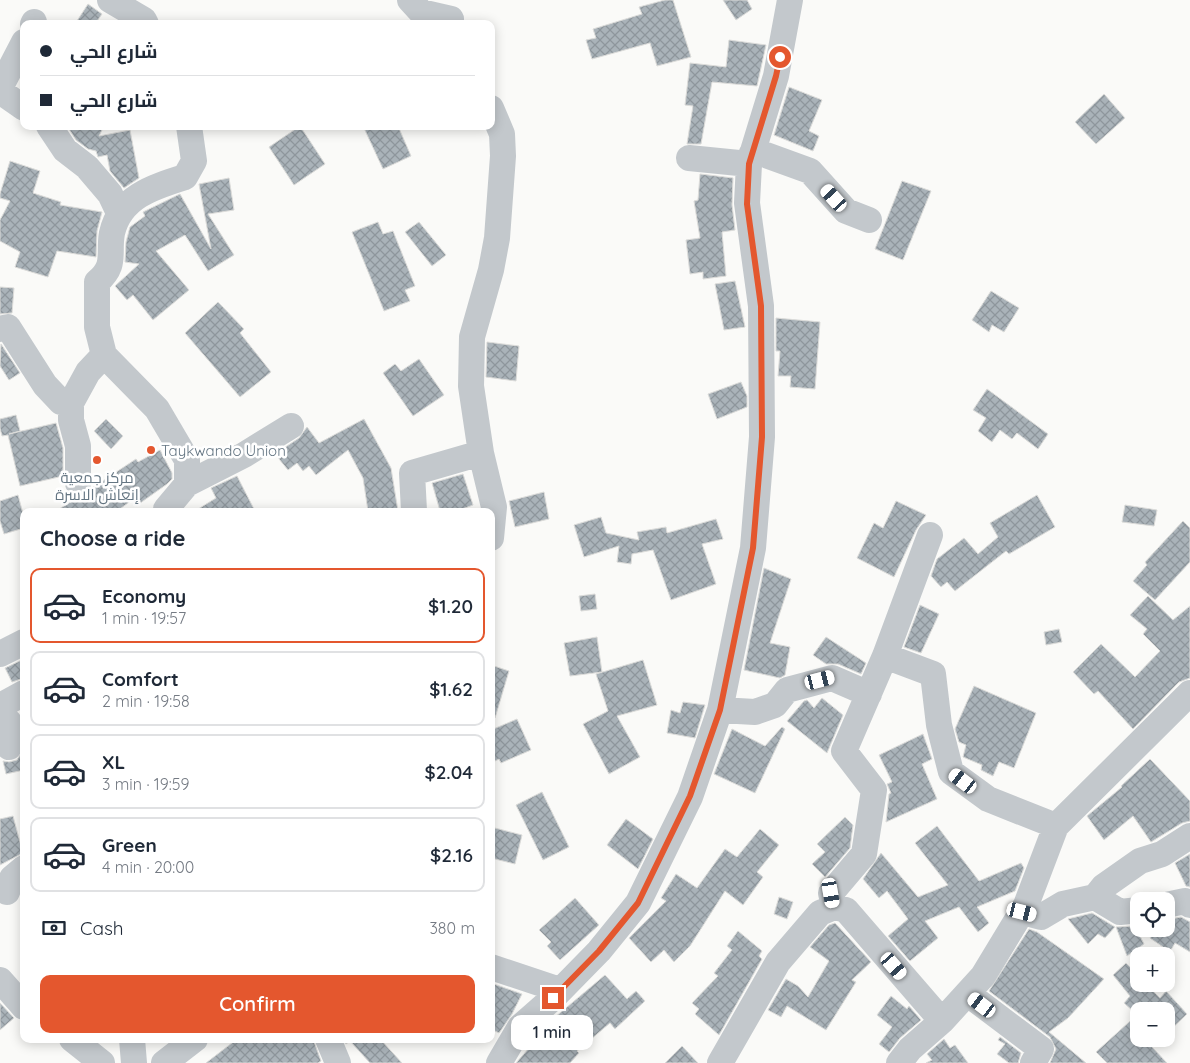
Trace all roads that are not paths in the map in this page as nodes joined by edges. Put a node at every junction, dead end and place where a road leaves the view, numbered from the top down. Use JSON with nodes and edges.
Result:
{"nodes":[{"id":1,"x":110,"y":0,"type":"edge"},
{"id":2,"x":410,"y":0,"type":"edge"},
{"id":3,"x":790,"y":0,"type":"edge"},
{"id":4,"x":449,"y":14,"type":"edge"},
{"id":5,"x":144,"y":20,"type":"edge"},
{"id":6,"x":20,"y":49,"type":"edge"},
{"id":7,"x":0,"y":90,"type":"edge"},
{"id":8,"x":20,"y":105,"type":"edge"},
{"id":9,"x":495,"y":117,"type":"edge"},
{"id":10,"x":52,"y":130,"type":"edge"},
{"id":11,"x":190,"y":130,"type":"edge"},
{"id":12,"x":689,"y":158,"type":"dead end"},
{"id":13,"x":751,"y":158,"type":"junction"},
{"id":14,"x":119,"y":213,"type":"junction"},
{"id":15,"x":869,"y":220,"type":"dead end"},
{"id":16,"x":0,"y":329,"type":"edge"},
{"id":17,"x":104,"y":355,"type":"junction"},
{"id":18,"x":71,"y":403,"type":"junction"},
{"id":19,"x":291,"y":426,"type":"dead end"},
{"id":20,"x":482,"y":454,"type":"junction"},
{"id":21,"x":78,"y":483,"type":"dead end"},
{"id":22,"x":187,"y":484,"type":"junction"},
{"id":23,"x":166,"y":508,"type":"edge"},
{"id":24,"x":414,"y":508,"type":"edge"},
{"id":25,"x":494,"y":508,"type":"edge"},
{"id":26,"x":930,"y":535,"type":"dead end"},
{"id":27,"x":20,"y":644,"type":"edge"},
{"id":28,"x":0,"y":654,"type":"edge"},
{"id":29,"x":885,"y":656,"type":"junction"},
{"id":30,"x":1190,"y":693,"type":"edge"},
{"id":31,"x":869,"y":694,"type":"junction"},
{"id":32,"x":20,"y":695,"type":"edge"},
{"id":33,"x":0,"y":706,"type":"edge"},
{"id":34,"x":720,"y":710,"type":"junction"},
{"id":35,"x":1056,"y":826,"type":"junction"},
{"id":36,"x":1190,"y":836,"type":"edge"},
{"id":37,"x":20,"y":871,"type":"edge"},
{"id":38,"x":10,"y":897,"type":"edge"},
{"id":39,"x":1095,"y":897,"type":"junction"},
{"id":40,"x":1175,"y":903,"type":"edge"},
{"id":41,"x":1190,"y":904,"type":"edge"},
{"id":42,"x":834,"y":907,"type":"junction"},
{"id":43,"x":1130,"y":911,"type":"edge"},
{"id":44,"x":1022,"y":912,"type":"junction"},
{"id":45,"x":495,"y":969,"type":"edge"},
{"id":46,"x":0,"y":980,"type":"edge"},
{"id":47,"x":560,"y":990,"type":"junction"},
{"id":48,"x":968,"y":994,"type":"junction"},
{"id":49,"x":20,"y":1002,"type":"edge"},
{"id":50,"x":942,"y":1021,"type":"junction"},
{"id":51,"x":77,"y":1043,"type":"edge"},
{"id":52,"x":132,"y":1043,"type":"edge"},
{"id":53,"x":190,"y":1043,"type":"edge"},
{"id":54,"x":330,"y":1043,"type":"edge"},
{"id":55,"x":102,"y":1063,"type":"edge"},
{"id":56,"x":134,"y":1063,"type":"edge"},
{"id":57,"x":164,"y":1063,"type":"edge"},
{"id":58,"x":338,"y":1063,"type":"edge"},
{"id":59,"x":499,"y":1063,"type":"edge"},
{"id":60,"x":720,"y":1063,"type":"edge"},
{"id":61,"x":899,"y":1063,"type":"edge"},
{"id":62,"x":1033,"y":1063,"type":"edge"}],
"edges":[{"from":1,"to":5,"type":"street"},
{"from":2,"to":4,"type":"street"},
{"from":3,"to":13,"type":"street"},
{"from":6,"to":7,"type":"street"},
{"from":7,"to":8,"type":"street"},
{"from":9,"to":20,"type":"street"},
{"from":10,"to":14,"type":"street"},
{"from":11,"to":14,"type":"street"},
{"from":12,"to":13,"type":"street"},
{"from":13,"to":15,"type":"street"},
{"from":13,"to":34,"type":"street"},
{"from":14,"to":17,"type":"street"},
{"from":16,"to":18,"type":"street"},
{"from":17,"to":18,"type":"street"},
{"from":17,"to":22,"type":"street"},
{"from":18,"to":21,"type":"street"},
{"from":19,"to":22,"type":"street"},
{"from":20,"to":24,"type":"street"},
{"from":20,"to":25,"type":"street"},
{"from":22,"to":23,"type":"street"},
{"from":26,"to":29,"type":"street"},
{"from":27,"to":28,"type":"street"},
{"from":29,"to":31,"type":"street"},
{"from":29,"to":35,"type":"street"},
{"from":30,"to":35,"type":"street"},
{"from":31,"to":34,"type":"street"},
{"from":31,"to":42,"type":"street"},
{"from":32,"to":33,"type":"street"},
{"from":34,"to":47,"type":"street"},
{"from":35,"to":44,"type":"street"},
{"from":36,"to":39,"type":"street"},
{"from":37,"to":38,"type":"street"},
{"from":39,"to":43,"type":"street"},
{"from":39,"to":44,"type":"street"},
{"from":40,"to":41,"type":"street"},
{"from":42,"to":50,"type":"street"},
{"from":42,"to":60,"type":"street"},
{"from":44,"to":48,"type":"street"},
{"from":45,"to":47,"type":"street"},
{"from":46,"to":49,"type":"street"},
{"from":47,"to":59,"type":"street"},
{"from":48,"to":50,"type":"street"},
{"from":48,"to":62,"type":"street"},
{"from":50,"to":61,"type":"street"},
{"from":51,"to":55,"type":"street"},
{"from":52,"to":56,"type":"street"},
{"from":53,"to":57,"type":"street"},
{"from":54,"to":58,"type":"street"}]}
